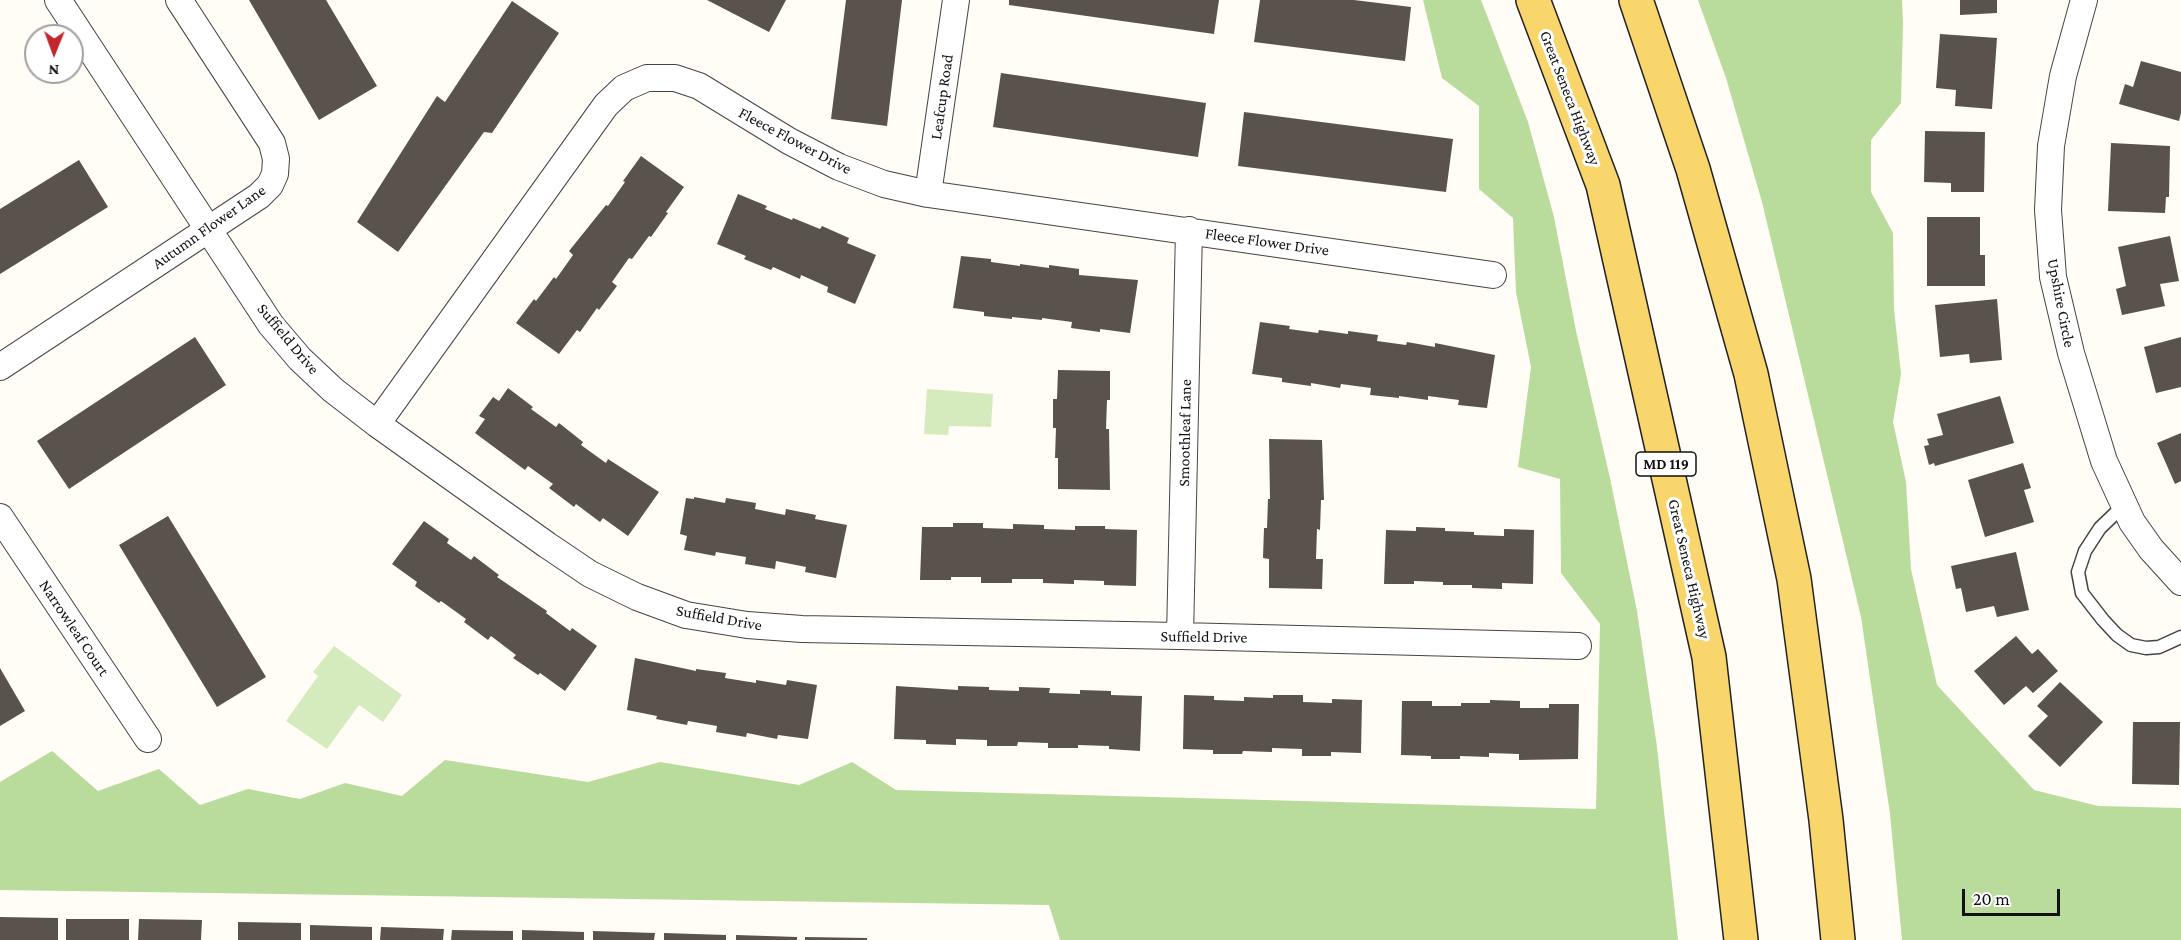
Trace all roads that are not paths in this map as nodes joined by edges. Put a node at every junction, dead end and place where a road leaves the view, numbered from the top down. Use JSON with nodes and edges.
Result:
{"nodes":[{"id":1,"x":58,"y":0,"type":"edge"},
{"id":2,"x":179,"y":0,"type":"edge"},
{"id":3,"x":956,"y":0,"type":"edge"},
{"id":4,"x":1533,"y":0,"type":"edge"},
{"id":5,"x":1636,"y":0,"type":"edge"},
{"id":6,"x":2084,"y":0,"type":"edge"},
{"id":7,"x":928,"y":194,"type":"junction"},
{"id":8,"x":208,"y":229,"type":"junction"},
{"id":9,"x":1189,"y":230,"type":"junction"},
{"id":10,"x":1493,"y":275,"type":"dead end"},
{"id":11,"x":0,"y":367,"type":"edge"},
{"id":12,"x":377,"y":424,"type":"junction"},
{"id":13,"x":2124,"y":505,"type":"junction"},
{"id":14,"x":0,"y":517,"type":"edge"},
{"id":15,"x":2181,"y":582,"type":"edge"},
{"id":16,"x":1180,"y":636,"type":"junction"},
{"id":17,"x":2181,"y":637,"type":"edge"},
{"id":18,"x":1578,"y":646,"type":"dead end"},
{"id":19,"x":148,"y":739,"type":"dead end"},
{"id":20,"x":1741,"y":940,"type":"edge"},
{"id":21,"x":1838,"y":940,"type":"edge"}],
"edges":[{"from":1,"to":8,"type":"street","name":"Suffield Drive"},
{"from":2,"to":8,"type":"street","name":"Autumn Flower Lane"},
{"from":3,"to":7,"type":"street","name":"Leafcup Road"},
{"from":4,"to":20,"type":"main road","name":"Great Seneca Highway","number":"MD 119"},
{"from":5,"to":21,"type":"main road"},
{"from":6,"to":13,"type":"street","name":"Upshire Circle"},
{"from":7,"to":9,"type":"street","name":"Fleece Flower Drive"},
{"from":7,"to":12,"type":"street","name":"Fleece Flower Drive"},
{"from":8,"to":11,"type":"street","name":"Autumn Flower Lane"},
{"from":8,"to":12,"type":"street","name":"Suffield Drive"},
{"from":9,"to":10,"type":"street","name":"Fleece Flower Drive"},
{"from":9,"to":16,"type":"street","name":"Smoothleaf Lane"},
{"from":12,"to":16,"type":"street","name":"Suffield Drive"},
{"from":13,"to":15,"type":"street","name":"Upshire Circle"},
{"from":13,"to":17,"type":"lane"},
{"from":14,"to":19,"type":"street","name":"Narrowleaf Court"},
{"from":16,"to":18,"type":"street","name":"Suffield Drive"}]}
